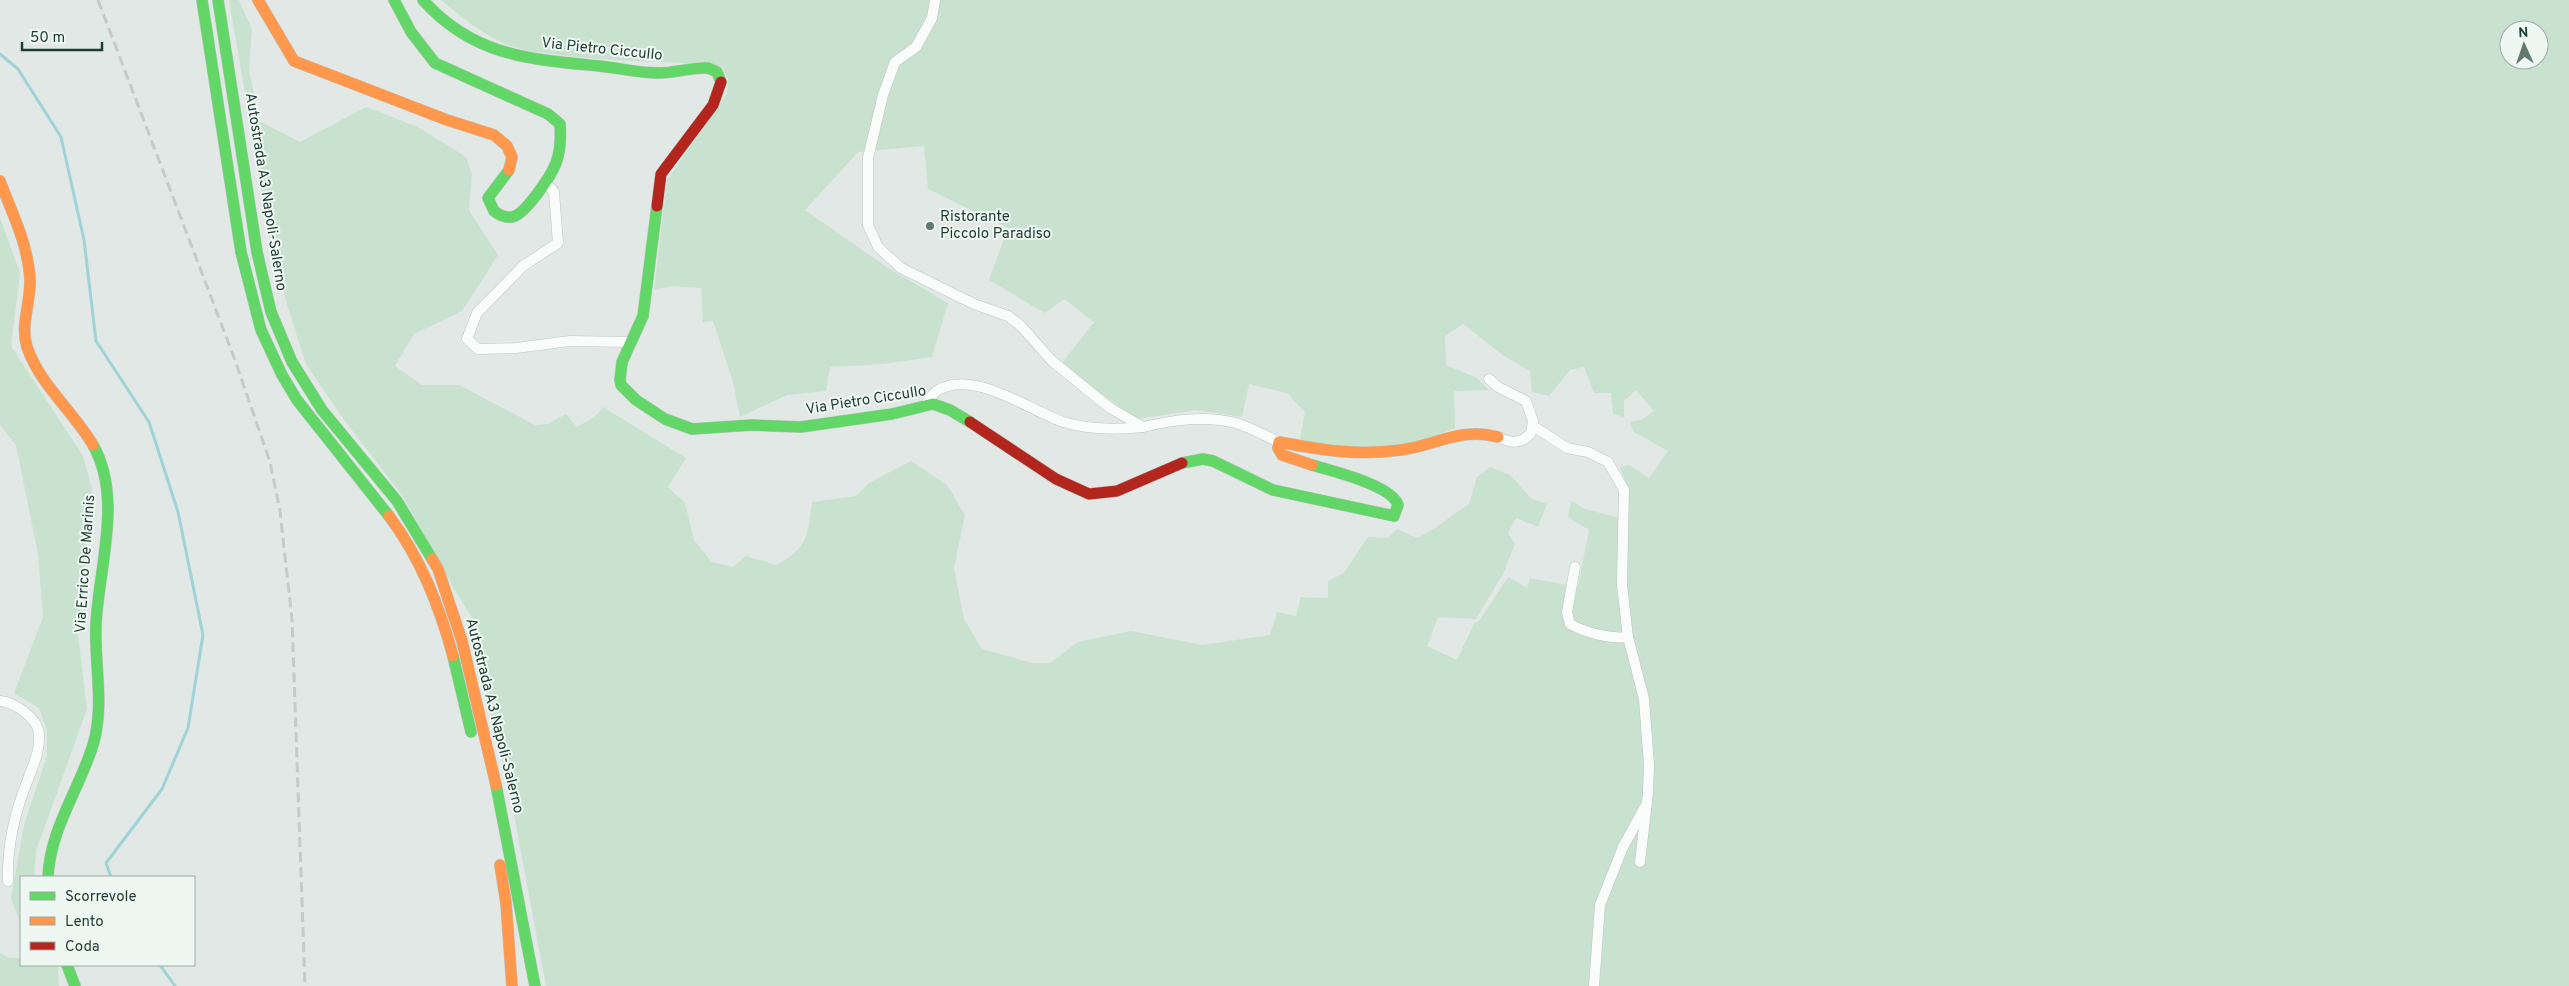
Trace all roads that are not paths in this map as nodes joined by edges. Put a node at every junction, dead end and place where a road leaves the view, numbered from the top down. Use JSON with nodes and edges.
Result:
{"nodes":[{"id":1,"x":202,"y":0,"type":"edge"},
{"id":2,"x":218,"y":0,"type":"edge"},
{"id":3,"x":258,"y":0,"type":"edge"},
{"id":4,"x":394,"y":0,"type":"edge"},
{"id":5,"x":423,"y":0,"type":"edge"},
{"id":6,"x":935,"y":0,"type":"edge"},
{"id":7,"x":0,"y":181,"type":"edge"},
{"id":8,"x":546,"y":183,"type":"junction"},
{"id":9,"x":630,"y":342,"type":"junction"},
{"id":10,"x":1489,"y":378,"type":"dead end"},
{"id":11,"x":926,"y":404,"type":"junction"},
{"id":12,"x":1533,"y":426,"type":"junction"},
{"id":13,"x":1143,"y":427,"type":"junction"},
{"id":14,"x":1498,"y":436,"type":"joint"},
{"id":15,"x":1279,"y":442,"type":"junction"},
{"id":16,"x":1575,"y":567,"type":"dead end"},
{"id":17,"x":1628,"y":638,"type":"junction"},
{"id":18,"x":0,"y":700,"type":"edge"},
{"id":19,"x":474,"y":747,"type":"dead end"},
{"id":20,"x":1647,"y":803,"type":"junction"},
{"id":21,"x":493,"y":835,"type":"dead end"},
{"id":22,"x":1640,"y":862,"type":"dead end"},
{"id":23,"x":48,"y":876,"type":"edge"},
{"id":24,"x":8,"y":881,"type":"dead end"},
{"id":25,"x":67,"y":966,"type":"edge"},
{"id":26,"x":75,"y":986,"type":"edge"},
{"id":27,"x":512,"y":986,"type":"edge"},
{"id":28,"x":535,"y":986,"type":"edge"},
{"id":29,"x":1594,"y":986,"type":"edge"}],
"edges":[{"from":1,"to":19,"type":"main road","name":"Autostrada A3 Napoli-Salerno"},
{"from":2,"to":28,"type":"main road","name":"Autostrada A3 Napoli-Salerno"},
{"from":3,"to":8,"type":"main road"},
{"from":4,"to":8,"type":"main road"},
{"from":5,"to":9,"type":"main road","name":"Via Pietro Ciccullo"},
{"from":6,"to":13,"type":"street"},
{"from":7,"to":23,"type":"main road","name":"Via Errico De Marinis"},
{"from":8,"to":9,"type":"street"},
{"from":9,"to":11,"type":"main road","name":"Via Pietro Ciccullo"},
{"from":10,"to":12,"type":"street"},
{"from":11,"to":13,"type":"street"},
{"from":11,"to":15,"type":"main road","name":"Via Pietro Ciccullo"},
{"from":12,"to":14,"type":"street"},
{"from":12,"to":17,"type":"street"},
{"from":13,"to":15,"type":"street"},
{"from":14,"to":15,"type":"main road"},
{"from":16,"to":17,"type":"street"},
{"from":17,"to":20,"type":"street"},
{"from":18,"to":24,"type":"street"},
{"from":20,"to":22,"type":"street"},
{"from":20,"to":29,"type":"street"},
{"from":21,"to":27,"type":"main road"},
{"from":25,"to":26,"type":"main road"}]}
